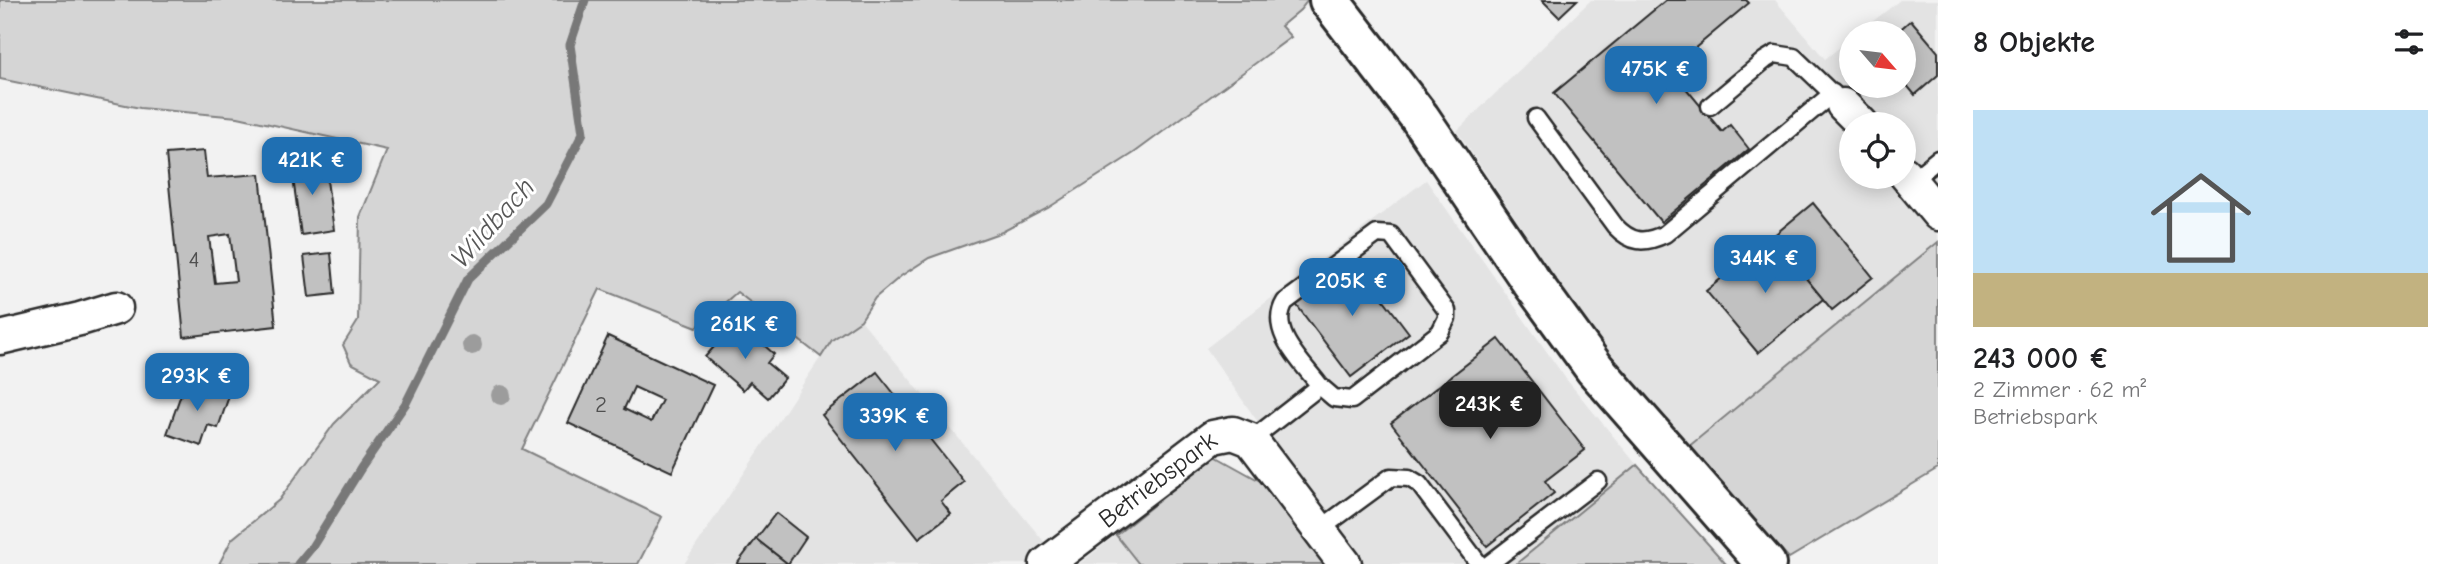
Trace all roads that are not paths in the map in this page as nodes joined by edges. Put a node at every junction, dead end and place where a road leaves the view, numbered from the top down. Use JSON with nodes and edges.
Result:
{"nodes":[{"id":1,"x":1329,"y":0,"type":"edge"},
{"id":2,"x":1710,"y":106,"type":"dead end"},
{"id":3,"x":1846,"y":107,"type":"edge"},
{"id":4,"x":1535,"y":118,"type":"dead end"},
{"id":5,"x":1938,"y":159,"type":"edge"},
{"id":6,"x":1916,"y":172,"type":"edge"},
{"id":7,"x":1916,"y":188,"type":"edge"},
{"id":8,"x":1938,"y":214,"type":"edge"},
{"id":9,"x":117,"y":308,"type":"dead end"},
{"id":10,"x":0,"y":338,"type":"edge"},
{"id":11,"x":1320,"y":386,"type":"junction"},
{"id":12,"x":1251,"y":440,"type":"junction"},
{"id":13,"x":1598,"y":481,"type":"dead end"},
{"id":14,"x":1319,"y":530,"type":"junction"},
{"id":15,"x":1046,"y":564,"type":"edge"},
{"id":16,"x":1345,"y":564,"type":"edge"},
{"id":17,"x":1479,"y":564,"type":"edge"},
{"id":18,"x":1489,"y":564,"type":"edge"},
{"id":19,"x":1766,"y":564,"type":"edge"}],
"edges":[{"from":1,"to":19,"type":"main road"},
{"from":2,"to":3,"type":"lane"},
{"from":3,"to":4,"type":"lane"},
{"from":5,"to":6,"type":"lane"},
{"from":7,"to":8,"type":"street"},
{"from":9,"to":10,"type":"street"},
{"from":11,"to":11,"type":"lane"},
{"from":11,"to":12,"type":"lane"},
{"from":12,"to":14,"type":"street","name":"Betriebspark"},
{"from":12,"to":15,"type":"street","name":"Betriebspark"},
{"from":13,"to":18,"type":"lane"},
{"from":14,"to":16,"type":"street","name":"Betriebspark"},
{"from":14,"to":17,"type":"lane"}]}
